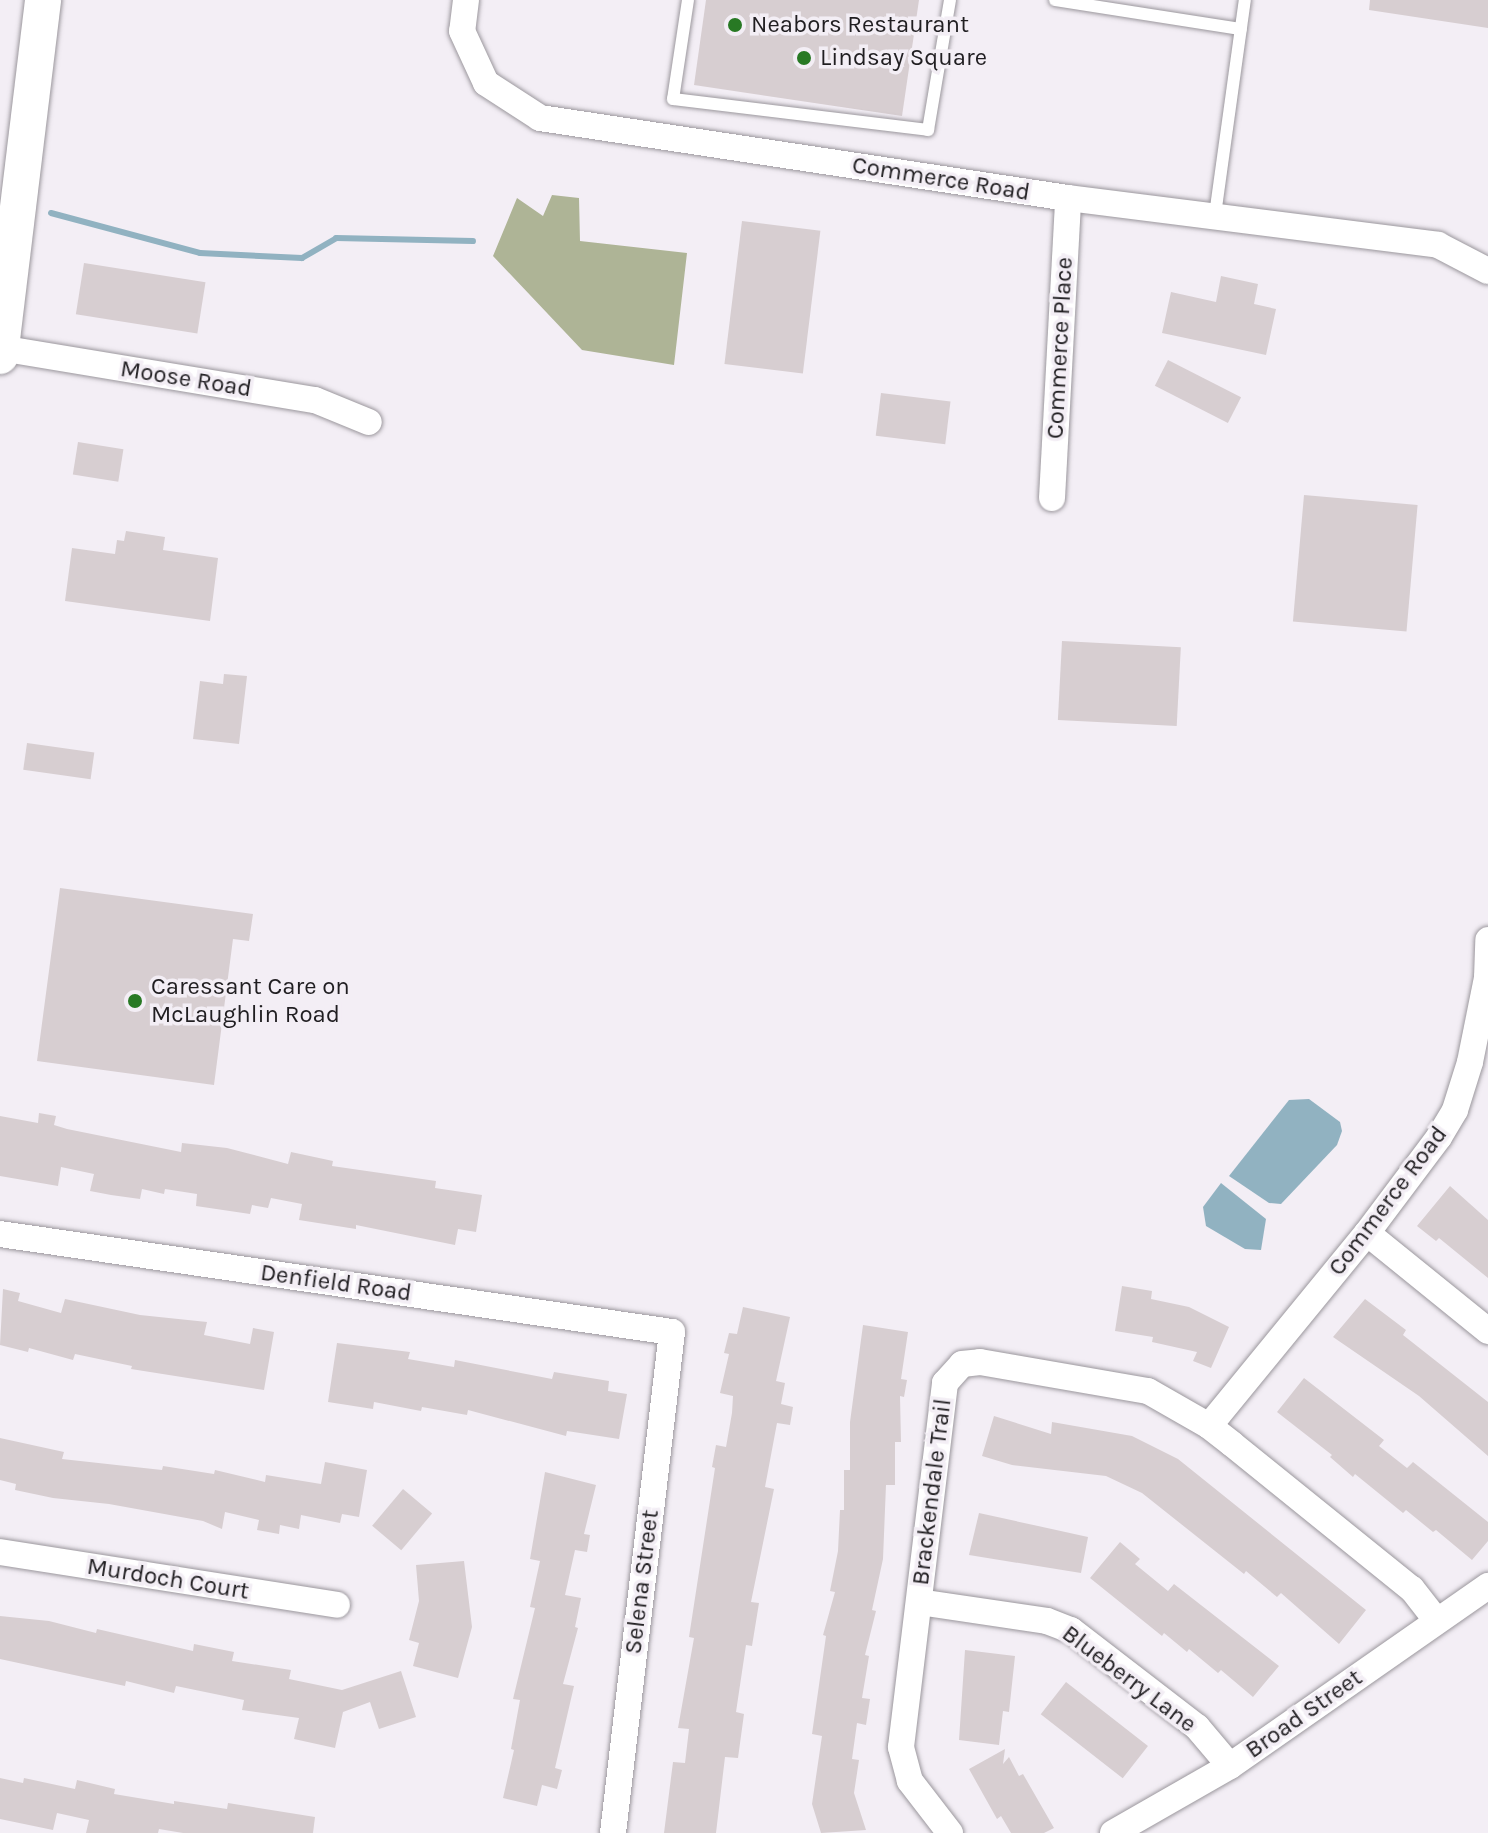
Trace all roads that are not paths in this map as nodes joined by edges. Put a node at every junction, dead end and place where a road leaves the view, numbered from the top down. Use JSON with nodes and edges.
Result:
{"nodes":[{"id":1,"x":43,"y":0,"type":"edge"},
{"id":2,"x":466,"y":0,"type":"edge"},
{"id":3,"x":688,"y":0,"type":"edge"},
{"id":4,"x":950,"y":0,"type":"edge"},
{"id":5,"x":1055,"y":0,"type":"edge"},
{"id":6,"x":1245,"y":0,"type":"edge"},
{"id":7,"x":1241,"y":29,"type":"junction"},
{"id":8,"x":1068,"y":198,"type":"junction"},
{"id":9,"x":1215,"y":215,"type":"junction"},
{"id":10,"x":1488,"y":271,"type":"edge"},
{"id":11,"x":0,"y":348,"type":"edge"},
{"id":12,"x":0,"y":356,"type":"edge"},
{"id":13,"x":369,"y":422,"type":"dead end"},
{"id":14,"x":1052,"y":498,"type":"dead end"},
{"id":15,"x":1488,"y":940,"type":"edge"},
{"id":16,"x":1367,"y":1233,"type":"junction"},
{"id":17,"x":0,"y":1234,"type":"edge"},
{"id":18,"x":1488,"y":1331,"type":"edge"},
{"id":19,"x":672,"y":1332,"type":"joint"},
{"id":20,"x":1209,"y":1426,"type":"junction"},
{"id":21,"x":0,"y":1552,"type":"edge"},
{"id":22,"x":1488,"y":1586,"type":"edge"},
{"id":23,"x":919,"y":1602,"type":"junction"},
{"id":24,"x":337,"y":1605,"type":"dead end"},
{"id":25,"x":1436,"y":1620,"type":"junction"},
{"id":26,"x":1230,"y":1766,"type":"junction"},
{"id":27,"x":613,"y":1833,"type":"edge"},
{"id":28,"x":950,"y":1833,"type":"edge"},
{"id":29,"x":1113,"y":1833,"type":"edge"}],
"edges":[{"from":1,"to":11,"type":"street"},
{"from":2,"to":8,"type":"street","name":"Commerce Road"},
{"from":3,"to":4,"type":"lane"},
{"from":5,"to":7,"type":"lane"},
{"from":6,"to":7,"type":"lane"},
{"from":7,"to":9,"type":"lane"},
{"from":8,"to":9,"type":"street","name":"Commerce Road"},
{"from":8,"to":14,"type":"street","name":"Commerce Place"},
{"from":9,"to":10,"type":"street","name":"Commerce Road"},
{"from":11,"to":12,"type":"street"},
{"from":11,"to":13,"type":"street","name":"Moose Road"},
{"from":15,"to":16,"type":"street","name":"Commerce Road"},
{"from":16,"to":18,"type":"street"},
{"from":16,"to":20,"type":"street","name":"Commerce Road"},
{"from":17,"to":19,"type":"street","name":"Denfield Road"},
{"from":19,"to":27,"type":"street","name":"Selena Street"},
{"from":20,"to":23,"type":"street","name":"Brackendale Trail"},
{"from":20,"to":25,"type":"street","name":"Brackendale Trail"},
{"from":21,"to":24,"type":"street","name":"Murdoch Court"},
{"from":22,"to":25,"type":"street","name":"Broad Street"},
{"from":23,"to":26,"type":"street","name":"Blueberry Lane"},
{"from":23,"to":28,"type":"street","name":"Brackendale Trail"},
{"from":25,"to":26,"type":"street","name":"Broad Street"},
{"from":26,"to":29,"type":"street","name":"Broad Street"}]}
